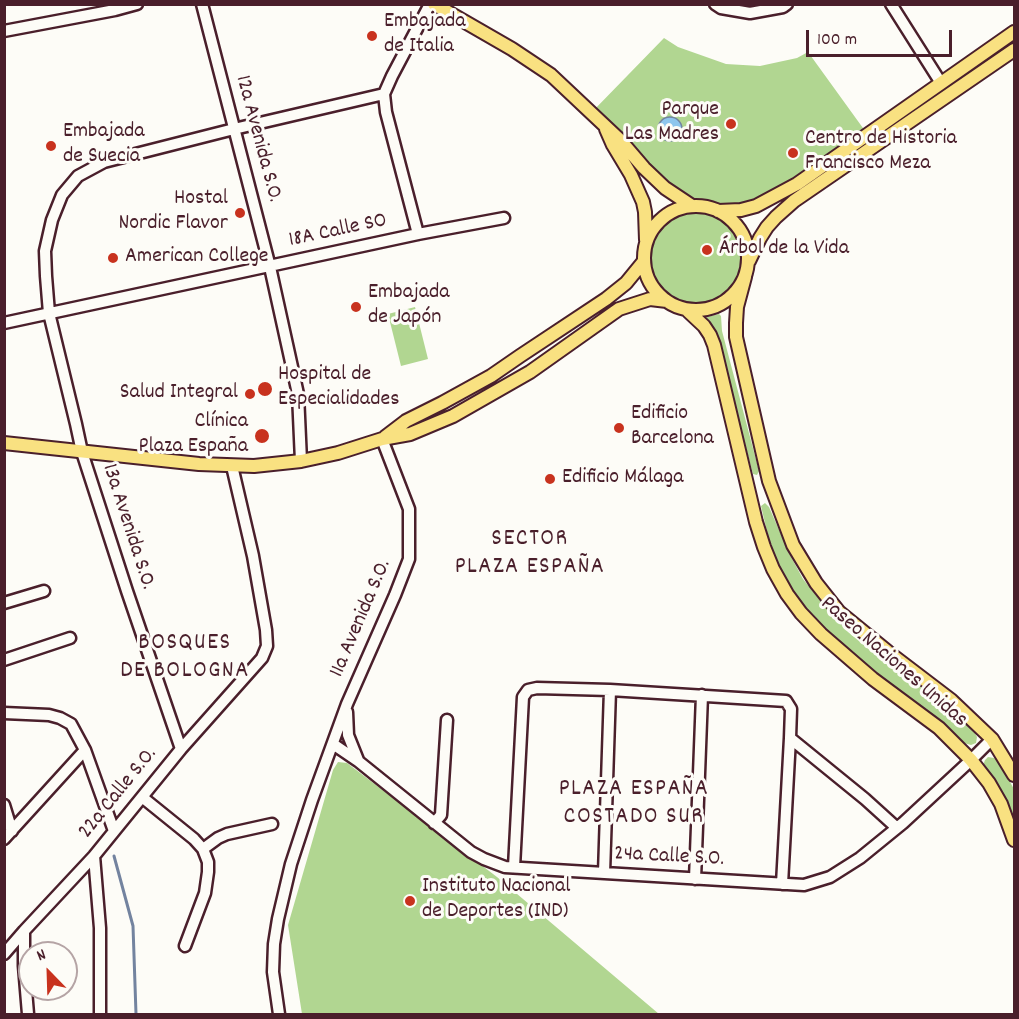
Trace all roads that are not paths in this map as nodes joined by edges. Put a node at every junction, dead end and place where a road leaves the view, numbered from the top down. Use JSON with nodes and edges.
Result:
{"nodes":[{"id":1,"x":137,"y":4,"type":"edge"},
{"id":2,"x":202,"y":4,"type":"edge"},
{"id":3,"x":432,"y":4,"type":"edge"},
{"id":4,"x":715,"y":4,"type":"edge"},
{"id":5,"x":787,"y":4,"type":"edge"},
{"id":6,"x":891,"y":4,"type":"edge"},
{"id":7,"x":1014,"y":23,"type":"edge"},
{"id":8,"x":4,"y":32,"type":"edge"},
{"id":9,"x":1014,"y":32,"type":"edge"},
{"id":10,"x":1000,"y":41,"type":"junction"},
{"id":11,"x":1014,"y":50,"type":"edge"},
{"id":12,"x":941,"y":83,"type":"junction"},
{"id":13,"x":384,"y":94,"type":"junction"},
{"id":14,"x":941,"y":101,"type":"junction"},
{"id":15,"x":604,"y":125,"type":"junction"},
{"id":16,"x":234,"y":129,"type":"junction"},
{"id":17,"x":855,"y":160,"type":"junction"},
{"id":18,"x":692,"y":206,"type":"junction"},
{"id":19,"x":718,"y":211,"type":"junction"},
{"id":20,"x":504,"y":218,"type":"dead end"},
{"id":21,"x":418,"y":234,"type":"junction"},
{"id":22,"x":646,"y":245,"type":"junction"},
{"id":23,"x":644,"y":261,"type":"junction"},
{"id":24,"x":749,"y":261,"type":"junction"},
{"id":25,"x":270,"y":267,"type":"junction"},
{"id":26,"x":745,"y":277,"type":"junction"},
{"id":27,"x":667,"y":301,"type":"junction"},
{"id":28,"x":688,"y":310,"type":"junction"},
{"id":29,"x":49,"y":313,"type":"junction"},
{"id":30,"x":4,"y":324,"type":"edge"},
{"id":31,"x":382,"y":439,"type":"junction"},
{"id":32,"x":4,"y":443,"type":"edge"},
{"id":33,"x":82,"y":452,"type":"junction"},
{"id":34,"x":301,"y":461,"type":"junction"},
{"id":35,"x":231,"y":466,"type":"junction"},
{"id":36,"x":44,"y":591,"type":"dead end"},
{"id":37,"x":4,"y":603,"type":"edge"},
{"id":38,"x":70,"y":639,"type":"dead end"},
{"id":39,"x":4,"y":660,"type":"edge"},
{"id":40,"x":610,"y":690,"type":"junction"},
{"id":41,"x":702,"y":695,"type":"junction"},
{"id":42,"x":348,"y":704,"type":"junction"},
{"id":43,"x":4,"y":713,"type":"edge"},
{"id":44,"x":447,"y":720,"type":"dead end"},
{"id":45,"x":790,"y":738,"type":"junction"},
{"id":46,"x":992,"y":740,"type":"junction"},
{"id":47,"x":333,"y":744,"type":"junction"},
{"id":48,"x":181,"y":748,"type":"junction"},
{"id":49,"x":85,"y":750,"type":"junction"},
{"id":50,"x":971,"y":760,"type":"junction"},
{"id":51,"x":358,"y":761,"type":"junction"},
{"id":52,"x":1014,"y":775,"type":"edge"},
{"id":53,"x":142,"y":797,"type":"junction"},
{"id":54,"x":4,"y":805,"type":"edge"},
{"id":55,"x":434,"y":823,"type":"junction"},
{"id":56,"x":272,"y":824,"type":"dead end"},
{"id":57,"x":897,"y":828,"type":"junction"},
{"id":58,"x":114,"y":831,"type":"junction"},
{"id":59,"x":8,"y":835,"type":"edge"},
{"id":60,"x":1014,"y":840,"type":"edge"},
{"id":61,"x":203,"y":849,"type":"junction"},
{"id":62,"x":94,"y":856,"type":"junction"},
{"id":63,"x":514,"y":867,"type":"junction"},
{"id":64,"x":604,"y":873,"type":"junction"},
{"id":65,"x":695,"y":879,"type":"junction"},
{"id":66,"x":783,"y":884,"type":"junction"},
{"id":67,"x":24,"y":931,"type":"junction"},
{"id":68,"x":185,"y":946,"type":"dead end"},
{"id":69,"x":4,"y":954,"type":"edge"},
{"id":70,"x":28,"y":1014,"type":"edge"},
{"id":71,"x":100,"y":1014,"type":"edge"},
{"id":72,"x":279,"y":1014,"type":"edge"}],
"edges":[{"from":1,"to":8,"type":"street"},
{"from":2,"to":16,"type":"street","name":"12a Avenida S.O."},
{"from":3,"to":13,"type":"street"},
{"from":3,"to":15,"type":"main road"},
{"from":4,"to":5,"type":"street"},
{"from":6,"to":12,"type":"street"},
{"from":7,"to":10,"type":"street"},
{"from":9,"to":10,"type":"main road"},
{"from":10,"to":12,"type":"main road"},
{"from":10,"to":14,"type":"main road"},
{"from":11,"to":14,"type":"main road"},
{"from":12,"to":17,"type":"main road"},
{"from":12,"to":19,"type":"main road"},
{"from":13,"to":16,"type":"street","name":"13a Avenida S.O."},
{"from":13,"to":21,"type":"street"},
{"from":14,"to":17,"type":"main road"},
{"from":15,"to":18,"type":"main road"},
{"from":15,"to":22,"type":"main road"},
{"from":16,"to":25,"type":"street","name":"12a Avenida S.O."},
{"from":16,"to":29,"type":"street","name":"13a Avenida S.O."},
{"from":17,"to":24,"type":"main road"},
{"from":18,"to":19,"type":"main road"},
{"from":18,"to":22,"type":"main road"},
{"from":19,"to":24,"type":"main road"},
{"from":20,"to":21,"type":"street","name":"18A Calle SO"},
{"from":21,"to":25,"type":"street","name":"18A Calle SO"},
{"from":22,"to":23,"type":"main road"},
{"from":23,"to":27,"type":"main road"},
{"from":23,"to":31,"type":"main road"},
{"from":24,"to":26,"type":"main road"},
{"from":25,"to":29,"type":"street","name":"18A Calle SO"},
{"from":25,"to":34,"type":"street","name":"12a Avenida S.O."},
{"from":26,"to":28,"type":"main road"},
{"from":26,"to":46,"type":"main road","name":"Paseo Naciones Unidas"},
{"from":27,"to":28,"type":"main road"},
{"from":27,"to":31,"type":"main road"},
{"from":28,"to":50,"type":"main road","name":"Paseo Naciones Unidas"},
{"from":29,"to":30,"type":"street","name":"18A Calle SO"},
{"from":29,"to":33,"type":"street","name":"13a Avenida S.O."},
{"from":31,"to":34,"type":"main road"},
{"from":31,"to":42,"type":"street","name":"11a Avenida S.O."},
{"from":32,"to":33,"type":"main road"},
{"from":33,"to":35,"type":"main road"},
{"from":33,"to":48,"type":"street","name":"13a Avenida S.O."},
{"from":34,"to":35,"type":"main road"},
{"from":35,"to":48,"type":"street","name":"22a Calle S.O."},
{"from":36,"to":37,"type":"street"},
{"from":38,"to":39,"type":"street"},
{"from":40,"to":41,"type":"street"},
{"from":40,"to":63,"type":"street"},
{"from":40,"to":64,"type":"street"},
{"from":41,"to":45,"type":"street"},
{"from":41,"to":65,"type":"street"},
{"from":42,"to":47,"type":"street","name":"11a Avenida S.O."},
{"from":42,"to":51,"type":"street"},
{"from":43,"to":49,"type":"street"},
{"from":44,"to":55,"type":"street"},
{"from":45,"to":57,"type":"street"},
{"from":45,"to":66,"type":"street"},
{"from":46,"to":50,"type":"street","name":"24a Calle S.O."},
{"from":46,"to":52,"type":"main road","name":"Paseo Naciones Unidas"},
{"from":47,"to":51,"type":"street","name":"24a Calle S.O."},
{"from":47,"to":72,"type":"street"},
{"from":48,"to":53,"type":"street","name":"22a Calle S.O."},
{"from":49,"to":58,"type":"street"},
{"from":49,"to":59,"type":"street"},
{"from":50,"to":57,"type":"street","name":"24a Calle S.O."},
{"from":50,"to":60,"type":"main road","name":"Paseo Naciones Unidas"},
{"from":51,"to":55,"type":"street","name":"24a Calle S.O."},
{"from":53,"to":58,"type":"street","name":"22a Calle S.O."},
{"from":53,"to":61,"type":"street"},
{"from":54,"to":59,"type":"street"},
{"from":55,"to":63,"type":"street","name":"24a Calle S.O."},
{"from":56,"to":61,"type":"street"},
{"from":57,"to":66,"type":"street","name":"24a Calle S.O."},
{"from":58,"to":62,"type":"street","name":"22a Calle S.O."},
{"from":61,"to":68,"type":"street"},
{"from":62,"to":67,"type":"street","name":"22a Calle S.O."},
{"from":62,"to":71,"type":"street"},
{"from":63,"to":64,"type":"street","name":"24a Calle S.O."},
{"from":64,"to":65,"type":"street","name":"24a Calle S.O."},
{"from":65,"to":66,"type":"street","name":"24a Calle S.O."},
{"from":67,"to":69,"type":"street","name":"22a Calle S.O."},
{"from":67,"to":70,"type":"street"}]}
